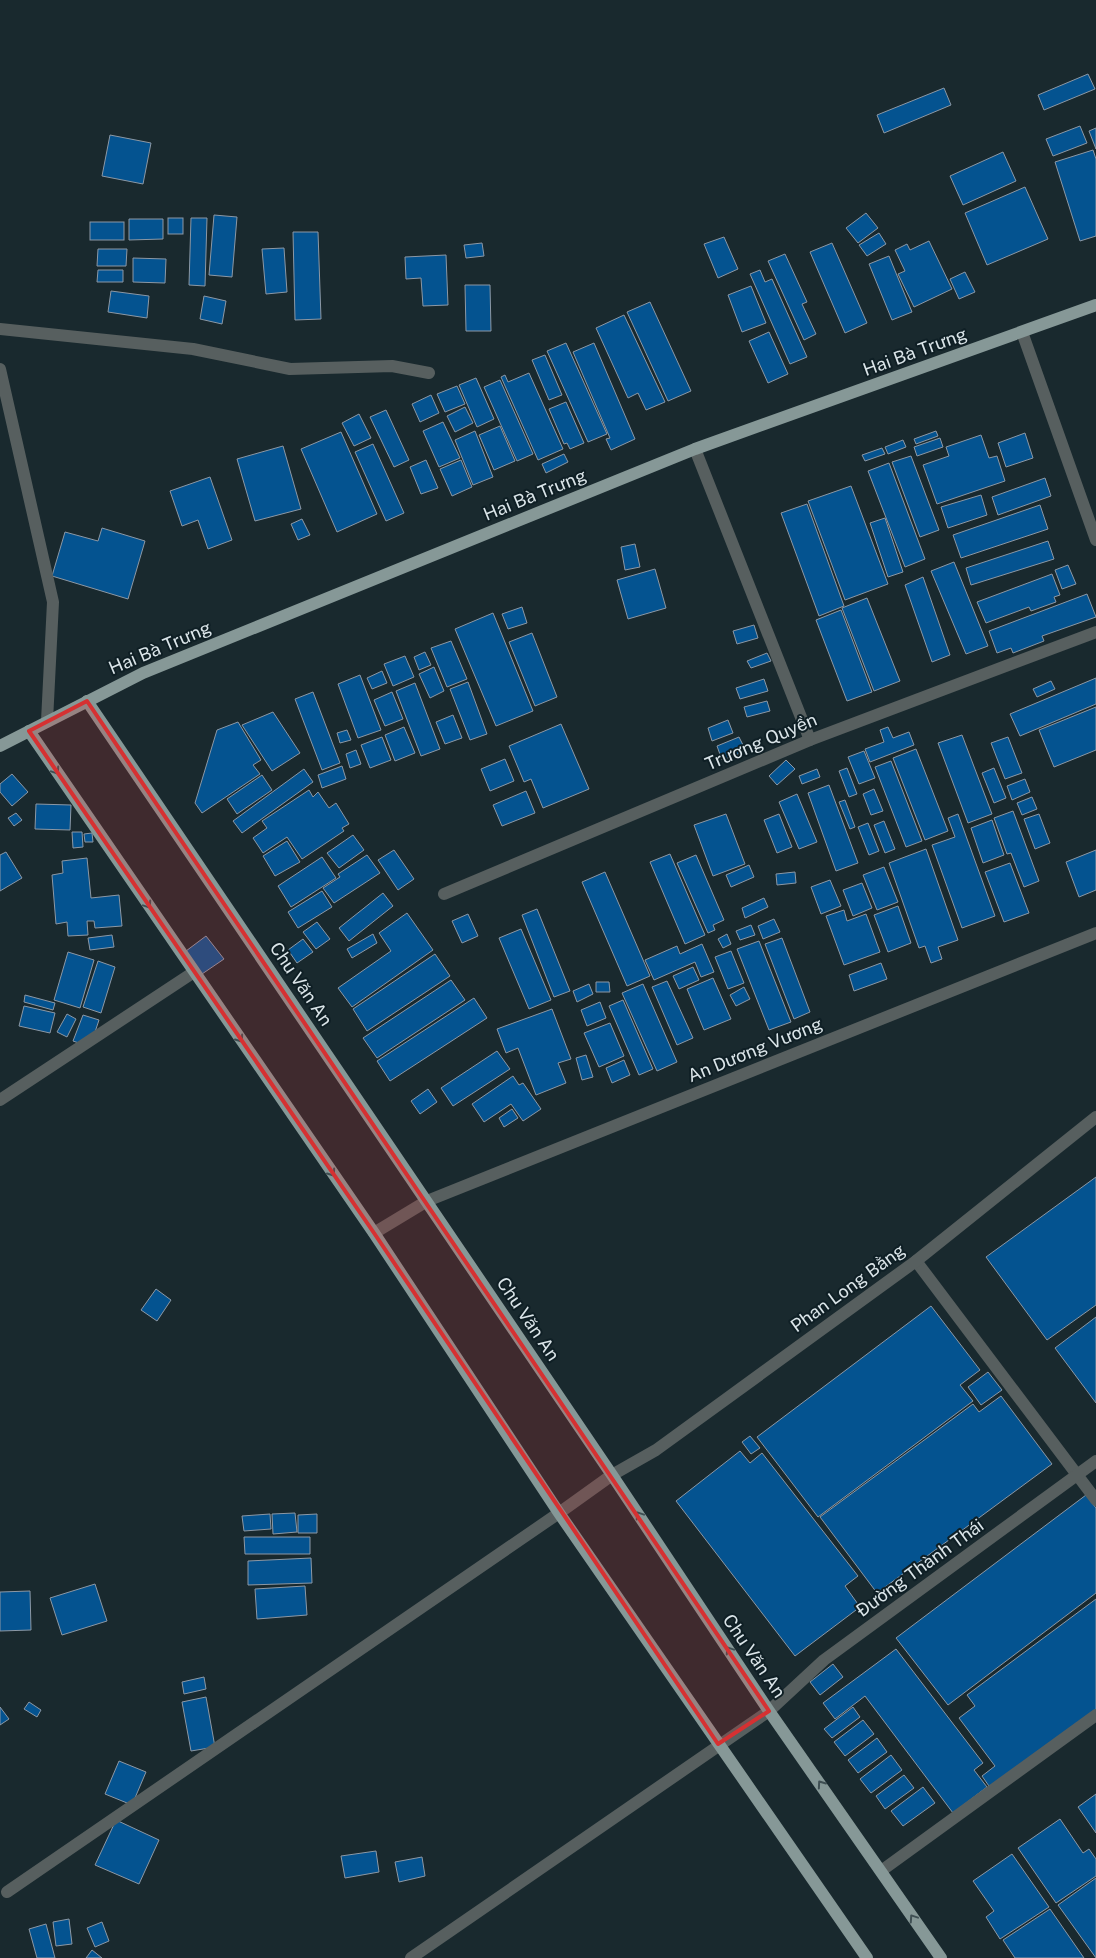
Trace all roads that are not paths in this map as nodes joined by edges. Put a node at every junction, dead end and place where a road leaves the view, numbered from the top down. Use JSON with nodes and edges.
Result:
{"nodes":[{"id":1,"x":1096,"y":305,"type":"edge"},
{"id":2,"x":0,"y":329,"type":"edge"},
{"id":3,"x":1022,"y":332,"type":"junction"},
{"id":4,"x":0,"y":369,"type":"edge"},
{"id":5,"x":430,"y":373,"type":"dead end"},
{"id":6,"x":2,"y":385,"type":"edge"},
{"id":7,"x":695,"y":449,"type":"junction"},
{"id":8,"x":1096,"y":540,"type":"edge"},
{"id":9,"x":1096,"y":632,"type":"edge"},
{"id":10,"x":87,"y":701,"type":"junction"},
{"id":11,"x":47,"y":721,"type":"junction"},
{"id":12,"x":28,"y":731,"type":"junction"},
{"id":13,"x":810,"y":740,"type":"junction"},
{"id":14,"x":0,"y":746,"type":"edge"},
{"id":15,"x":444,"y":894,"type":"dead end"},
{"id":16,"x":1096,"y":933,"type":"edge"},
{"id":17,"x":194,"y":972,"type":"junction"},
{"id":18,"x":0,"y":1100,"type":"edge"},
{"id":19,"x":1096,"y":1117,"type":"edge"},
{"id":20,"x":427,"y":1201,"type":"junction"},
{"id":21,"x":374,"y":1233,"type":"junction"},
{"id":22,"x":916,"y":1261,"type":"junction"},
{"id":23,"x":1096,"y":1460,"type":"edge"},
{"id":24,"x":1077,"y":1474,"type":"junction"},
{"id":25,"x":612,"y":1475,"type":"junction"},
{"id":26,"x":1096,"y":1500,"type":"edge"},
{"id":27,"x":559,"y":1513,"type":"junction"},
{"id":28,"x":769,"y":1710,"type":"junction"},
{"id":29,"x":1096,"y":1715,"type":"edge"},
{"id":30,"x":718,"y":1744,"type":"junction"},
{"id":31,"x":882,"y":1871,"type":"junction"},
{"id":32,"x":7,"y":1892,"type":"dead end"},
{"id":33,"x":411,"y":1958,"type":"edge"},
{"id":34,"x":867,"y":1958,"type":"edge"},
{"id":35,"x":940,"y":1958,"type":"edge"}],
"edges":[{"from":1,"to":3,"type":"main road","name":"Hai Bà Trưng"},
{"from":2,"to":5,"type":"street"},
{"from":3,"to":7,"type":"main road","name":"Hai Bà Trưng"},
{"from":3,"to":8,"type":"street"},
{"from":4,"to":6,"type":"street"},
{"from":6,"to":11,"type":"street"},
{"from":7,"to":10,"type":"main road","name":"Hai Bà Trưng"},
{"from":7,"to":13,"type":"street"},
{"from":9,"to":13,"type":"street","name":"Trương Quyền"},
{"from":10,"to":11,"type":"main road","name":"Hai Bà Trưng"},
{"from":10,"to":20,"type":"main road","name":"Chu Văn An"},
{"from":11,"to":12,"type":"main road","name":"Hai Bà Trưng"},
{"from":12,"to":14,"type":"main road","name":"Hai Bà Trưng"},
{"from":12,"to":17,"type":"main road","one_way":true},
{"from":13,"to":15,"type":"street","name":"Trương Quyền"},
{"from":16,"to":20,"type":"street","name":"An Dương Vương"},
{"from":17,"to":18,"type":"street"},
{"from":17,"to":21,"type":"main road","one_way":true},
{"from":19,"to":22,"type":"street","name":"Phan Long Bằng"},
{"from":20,"to":21,"type":"street","name":"An Dương Vương"},
{"from":20,"to":25,"type":"main road","name":"Chu Văn An"},
{"from":21,"to":27,"type":"main road"},
{"from":22,"to":24,"type":"street"},
{"from":22,"to":25,"type":"street","name":"Phan Long Bằng"},
{"from":23,"to":24,"type":"street","name":"Đường Thành Thái"},
{"from":24,"to":26,"type":"street"},
{"from":24,"to":28,"type":"street","name":"Đường Thành Thái"},
{"from":25,"to":27,"type":"street","name":"Phan Long Bằng"},
{"from":28,"to":25,"type":"main road","name":"Chu Văn An","one_way":true},
{"from":27,"to":30,"type":"main road"},
{"from":27,"to":32,"type":"street","name":"Phan Long Bằng"},
{"from":28,"to":30,"type":"street","name":"Đường Thành Thái"},
{"from":31,"to":28,"type":"main road","name":"Chu Văn An","one_way":true},
{"from":29,"to":31,"type":"street"},
{"from":30,"to":33,"type":"street","name":"Đường Thành Thái"},
{"from":30,"to":34,"type":"main road"},
{"from":35,"to":31,"type":"main road","name":"Chu Văn An","one_way":true}]}
